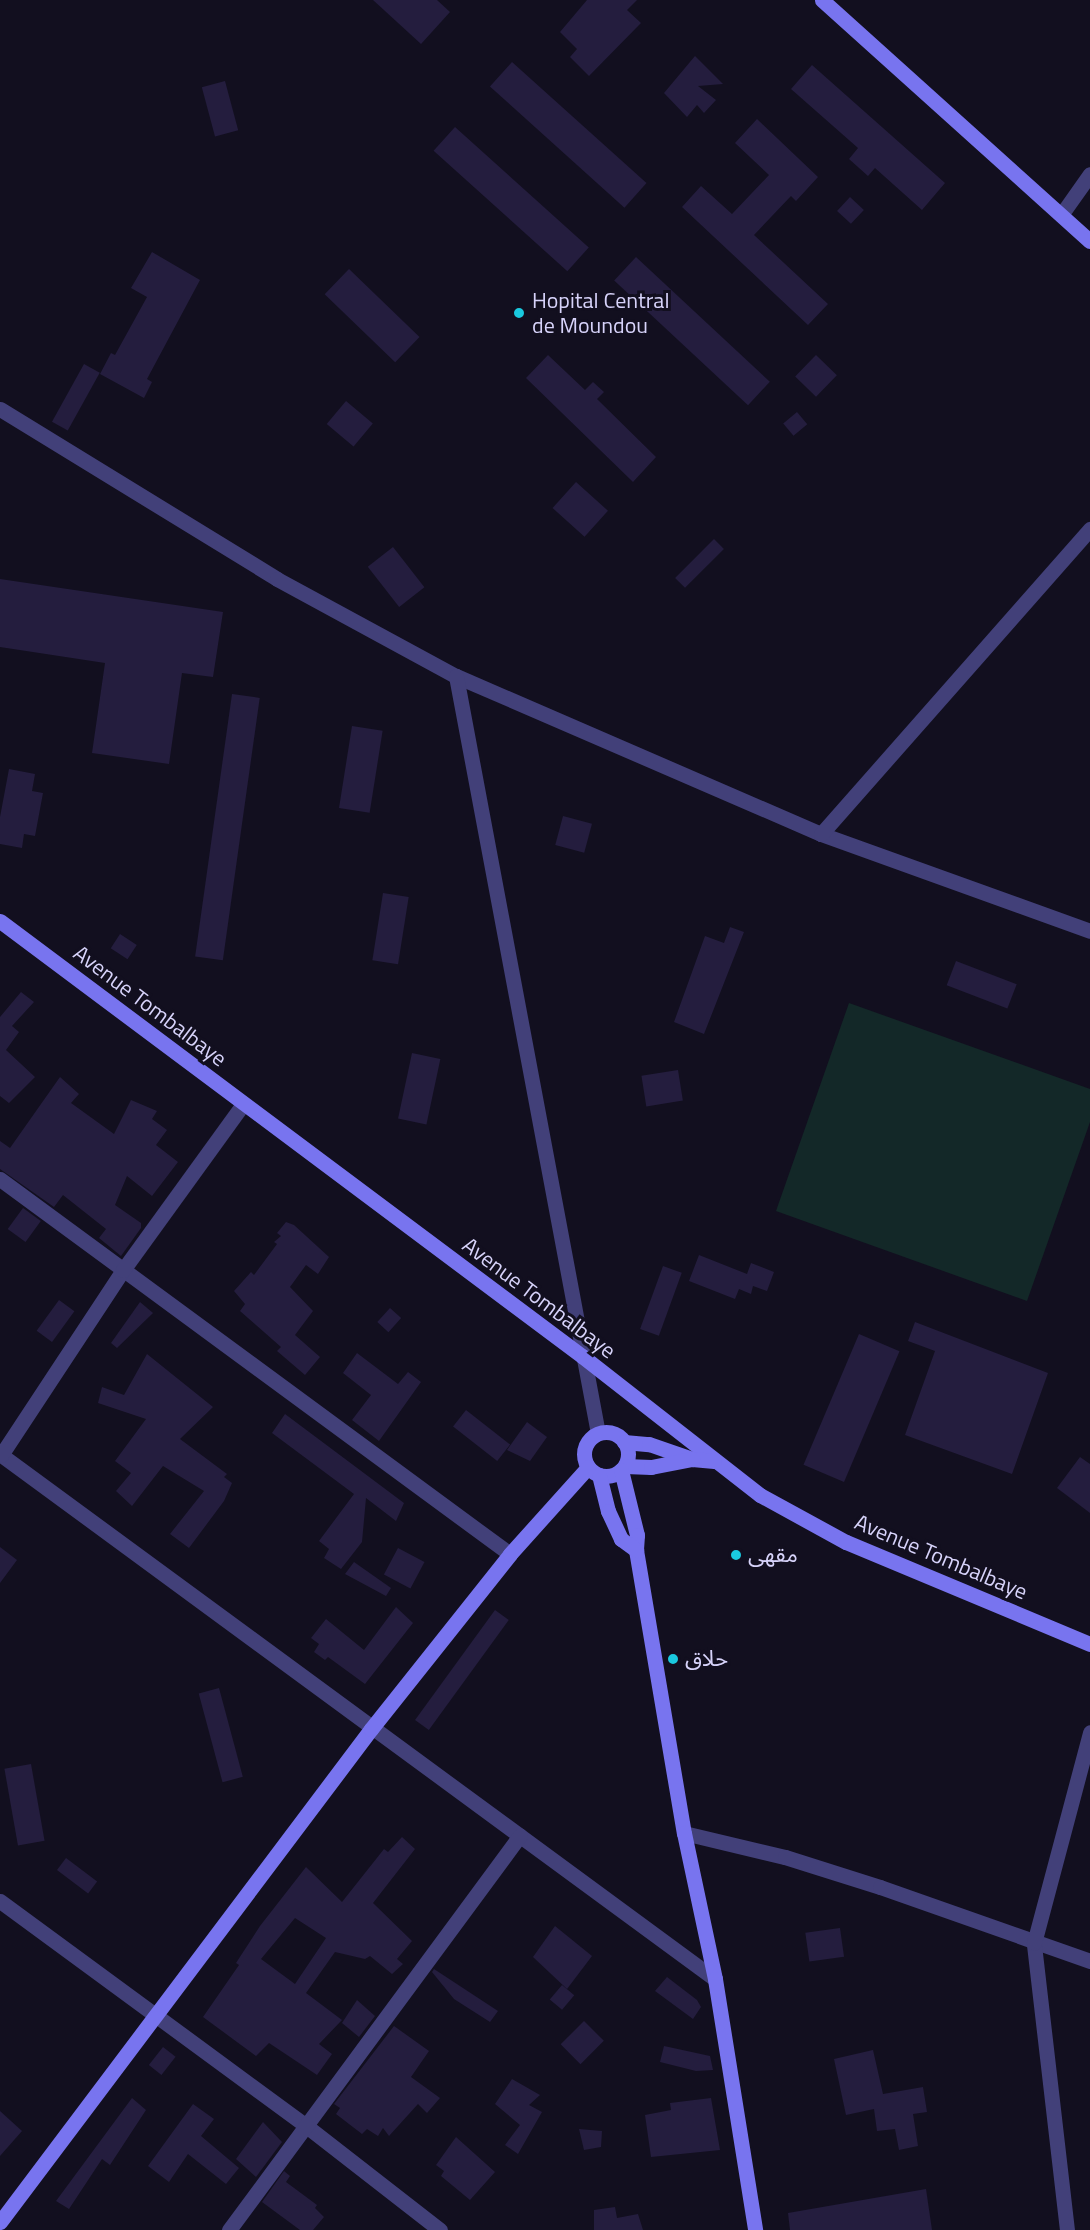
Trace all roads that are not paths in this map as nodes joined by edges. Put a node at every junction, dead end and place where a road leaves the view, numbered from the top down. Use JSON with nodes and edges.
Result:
{"nodes":[{"id":1,"x":822,"y":0,"type":"edge"},
{"id":2,"x":1090,"y":174,"type":"edge"},
{"id":3,"x":1062,"y":215,"type":"junction"},
{"id":4,"x":1090,"y":241,"type":"edge"},
{"id":5,"x":0,"y":409,"type":"edge"},
{"id":6,"x":1090,"y":530,"type":"edge"},
{"id":7,"x":456,"y":676,"type":"junction"},
{"id":8,"x":821,"y":834,"type":"junction"},
{"id":9,"x":0,"y":921,"type":"edge"},
{"id":10,"x":1090,"y":932,"type":"edge"},
{"id":11,"x":243,"y":1104,"type":"junction"},
{"id":12,"x":0,"y":1179,"type":"edge"},
{"id":13,"x":123,"y":1270,"type":"junction"},
{"id":14,"x":582,"y":1356,"type":"junction"},
{"id":15,"x":598,"y":1433,"type":"junction"},
{"id":16,"x":624,"y":1442,"type":"junction"},
{"id":17,"x":1,"y":1455,"type":"edge"},
{"id":18,"x":692,"y":1459,"type":"junction"},
{"id":19,"x":714,"y":1461,"type":"junction"},
{"id":20,"x":623,"y":1468,"type":"junction"},
{"id":21,"x":594,"y":1471,"type":"junction"},
{"id":22,"x":636,"y":1550,"type":"junction"},
{"id":23,"x":510,"y":1554,"type":"junction"},
{"id":24,"x":1090,"y":1644,"type":"edge"},
{"id":25,"x":371,"y":1729,"type":"junction"},
{"id":26,"x":1090,"y":1732,"type":"edge"},
{"id":27,"x":684,"y":1833,"type":"junction"},
{"id":28,"x":520,"y":1836,"type":"junction"},
{"id":29,"x":2,"y":1906,"type":"edge"},
{"id":30,"x":1034,"y":1943,"type":"junction"},
{"id":31,"x":1090,"y":1961,"type":"edge"},
{"id":32,"x":716,"y":1979,"type":"junction"},
{"id":33,"x":156,"y":2015,"type":"junction"},
{"id":34,"x":305,"y":2125,"type":"junction"},
{"id":35,"x":0,"y":2222,"type":"edge"},
{"id":36,"x":229,"y":2230,"type":"edge"},
{"id":37,"x":440,"y":2230,"type":"edge"},
{"id":38,"x":755,"y":2230,"type":"edge"},
{"id":39,"x":1067,"y":2230,"type":"edge"}],
"edges":[{"from":1,"to":3,"type":"street"},
{"from":2,"to":3,"type":"street"},
{"from":3,"to":4,"type":"street"},
{"from":5,"to":7,"type":"street"},
{"from":6,"to":8,"type":"street"},
{"from":7,"to":8,"type":"street"},
{"from":7,"to":14,"type":"street"},
{"from":8,"to":10,"type":"street"},
{"from":9,"to":11,"type":"street","name":"Avenue Tombalbaye"},
{"from":11,"to":13,"type":"street"},
{"from":11,"to":14,"type":"street","name":"Avenue Tombalbaye"},
{"from":12,"to":13,"type":"street"},
{"from":13,"to":17,"type":"street"},
{"from":13,"to":23,"type":"street"},
{"from":14,"to":15,"type":"street"},
{"from":14,"to":19,"type":"street","name":"Avenue Tombalbaye"},
{"from":15,"to":16,"type":"street"},
{"from":15,"to":21,"type":"street"},
{"from":16,"to":18,"type":"street"},
{"from":16,"to":20,"type":"street"},
{"from":17,"to":25,"type":"street"},
{"from":18,"to":19,"type":"street"},
{"from":18,"to":20,"type":"street"},
{"from":19,"to":24,"type":"street","name":"Avenue Tombalbaye"},
{"from":20,"to":21,"type":"street"},
{"from":20,"to":22,"type":"street"},
{"from":21,"to":22,"type":"street"},
{"from":21,"to":23,"type":"street"},
{"from":22,"to":27,"type":"street"},
{"from":23,"to":25,"type":"street"},
{"from":25,"to":28,"type":"street"},
{"from":25,"to":33,"type":"street"},
{"from":26,"to":30,"type":"street"},
{"from":27,"to":30,"type":"street"},
{"from":27,"to":32,"type":"street"},
{"from":28,"to":32,"type":"street"},
{"from":28,"to":34,"type":"street"},
{"from":29,"to":33,"type":"street"},
{"from":30,"to":31,"type":"street"},
{"from":30,"to":39,"type":"street"},
{"from":32,"to":38,"type":"street"},
{"from":33,"to":34,"type":"street"},
{"from":33,"to":35,"type":"street"},
{"from":34,"to":36,"type":"street"},
{"from":34,"to":37,"type":"street"}]}
